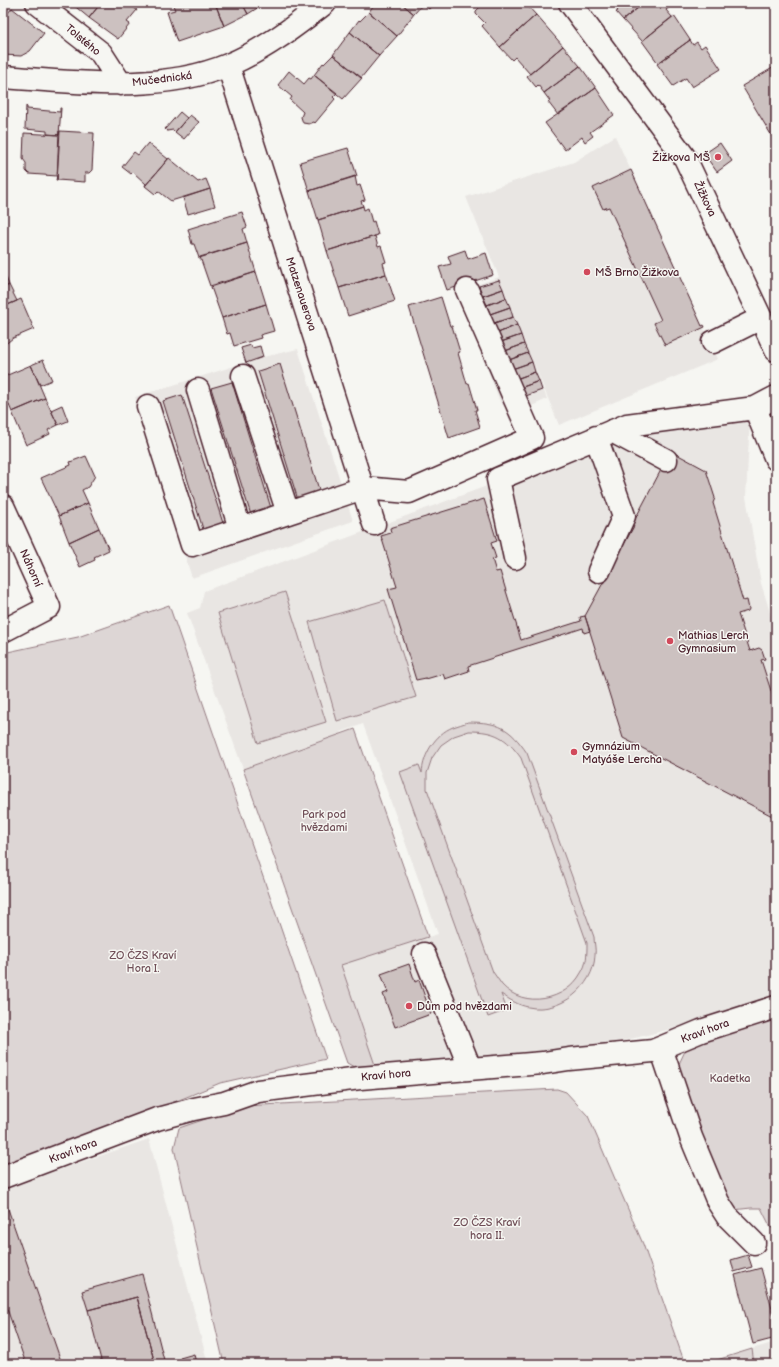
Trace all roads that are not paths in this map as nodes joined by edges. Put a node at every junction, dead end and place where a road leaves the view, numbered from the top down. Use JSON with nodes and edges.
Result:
{"nodes":[{"id":1,"x":37,"y":3,"type":"edge"},
{"id":2,"x":325,"y":3,"type":"edge"},
{"id":3,"x":570,"y":3,"type":"edge"},
{"id":4,"x":228,"y":65,"type":"junction"},
{"id":5,"x":3,"y":77,"type":"edge"},
{"id":6,"x":121,"y":84,"type":"junction"},
{"id":7,"x":467,"y":290,"type":"dead end"},
{"id":8,"x":761,"y":318,"type":"junction"},
{"id":9,"x":712,"y":342,"type":"dead end"},
{"id":10,"x":776,"y":350,"type":"edge"},
{"id":11,"x":243,"y":376,"type":"dead end"},
{"id":12,"x":198,"y":390,"type":"dead end"},
{"id":13,"x":776,"y":397,"type":"edge"},
{"id":14,"x":148,"y":406,"type":"dead end"},
{"id":15,"x":755,"y":408,"type":"junction"},
{"id":16,"x":604,"y":434,"type":"junction"},
{"id":17,"x":776,"y":459,"type":"edge"},
{"id":18,"x":666,"y":460,"type":"dead end"},
{"id":19,"x":363,"y":488,"type":"junction"},
{"id":20,"x":3,"y":506,"type":"edge"},
{"id":21,"x":288,"y":513,"type":"junction"},
{"id":22,"x":374,"y":524,"type":"dead end"},
{"id":23,"x":240,"y":529,"type":"junction"},
{"id":24,"x":515,"y":558,"type":"dead end"},
{"id":25,"x":599,"y":571,"type":"dead end"},
{"id":26,"x":3,"y":631,"type":"edge"},
{"id":27,"x":424,"y":954,"type":"dead end"},
{"id":28,"x":776,"y":1007,"type":"edge"},
{"id":29,"x":661,"y":1048,"type":"junction"},
{"id":30,"x":470,"y":1068,"type":"junction"},
{"id":31,"x":3,"y":1177,"type":"edge"},
{"id":32,"x":754,"y":1243,"type":"dead end"}],
"edges":[{"from":1,"to":6,"type":"street","name":"Tolstého"},
{"from":2,"to":4,"type":"street","name":"Mučednická"},
{"from":3,"to":8,"type":"street","name":"Žižkova"},
{"from":4,"to":6,"type":"street","name":"Mučednická"},
{"from":4,"to":19,"type":"street","name":"Matzenauerova"},
{"from":5,"to":6,"type":"street","name":"Mučednická"},
{"from":7,"to":19,"type":"street"},
{"from":8,"to":9,"type":"street"},
{"from":8,"to":10,"type":"street","name":"Žižkova"},
{"from":11,"to":21,"type":"street"},
{"from":12,"to":23,"type":"street"},
{"from":13,"to":15,"type":"street"},
{"from":14,"to":23,"type":"street"},
{"from":15,"to":16,"type":"street"},
{"from":15,"to":17,"type":"street"},
{"from":16,"to":18,"type":"street"},
{"from":16,"to":24,"type":"street"},
{"from":16,"to":25,"type":"street"},
{"from":19,"to":21,"type":"street"},
{"from":19,"to":22,"type":"street","name":"Matzenauerova"},
{"from":20,"to":26,"type":"street","name":"Náhorní"},
{"from":21,"to":23,"type":"street"},
{"from":27,"to":30,"type":"street"},
{"from":28,"to":29,"type":"street","name":"Kraví hora"},
{"from":29,"to":30,"type":"street","name":"Kraví hora"},
{"from":29,"to":32,"type":"street"},
{"from":30,"to":31,"type":"street","name":"Kraví hora"}]}
